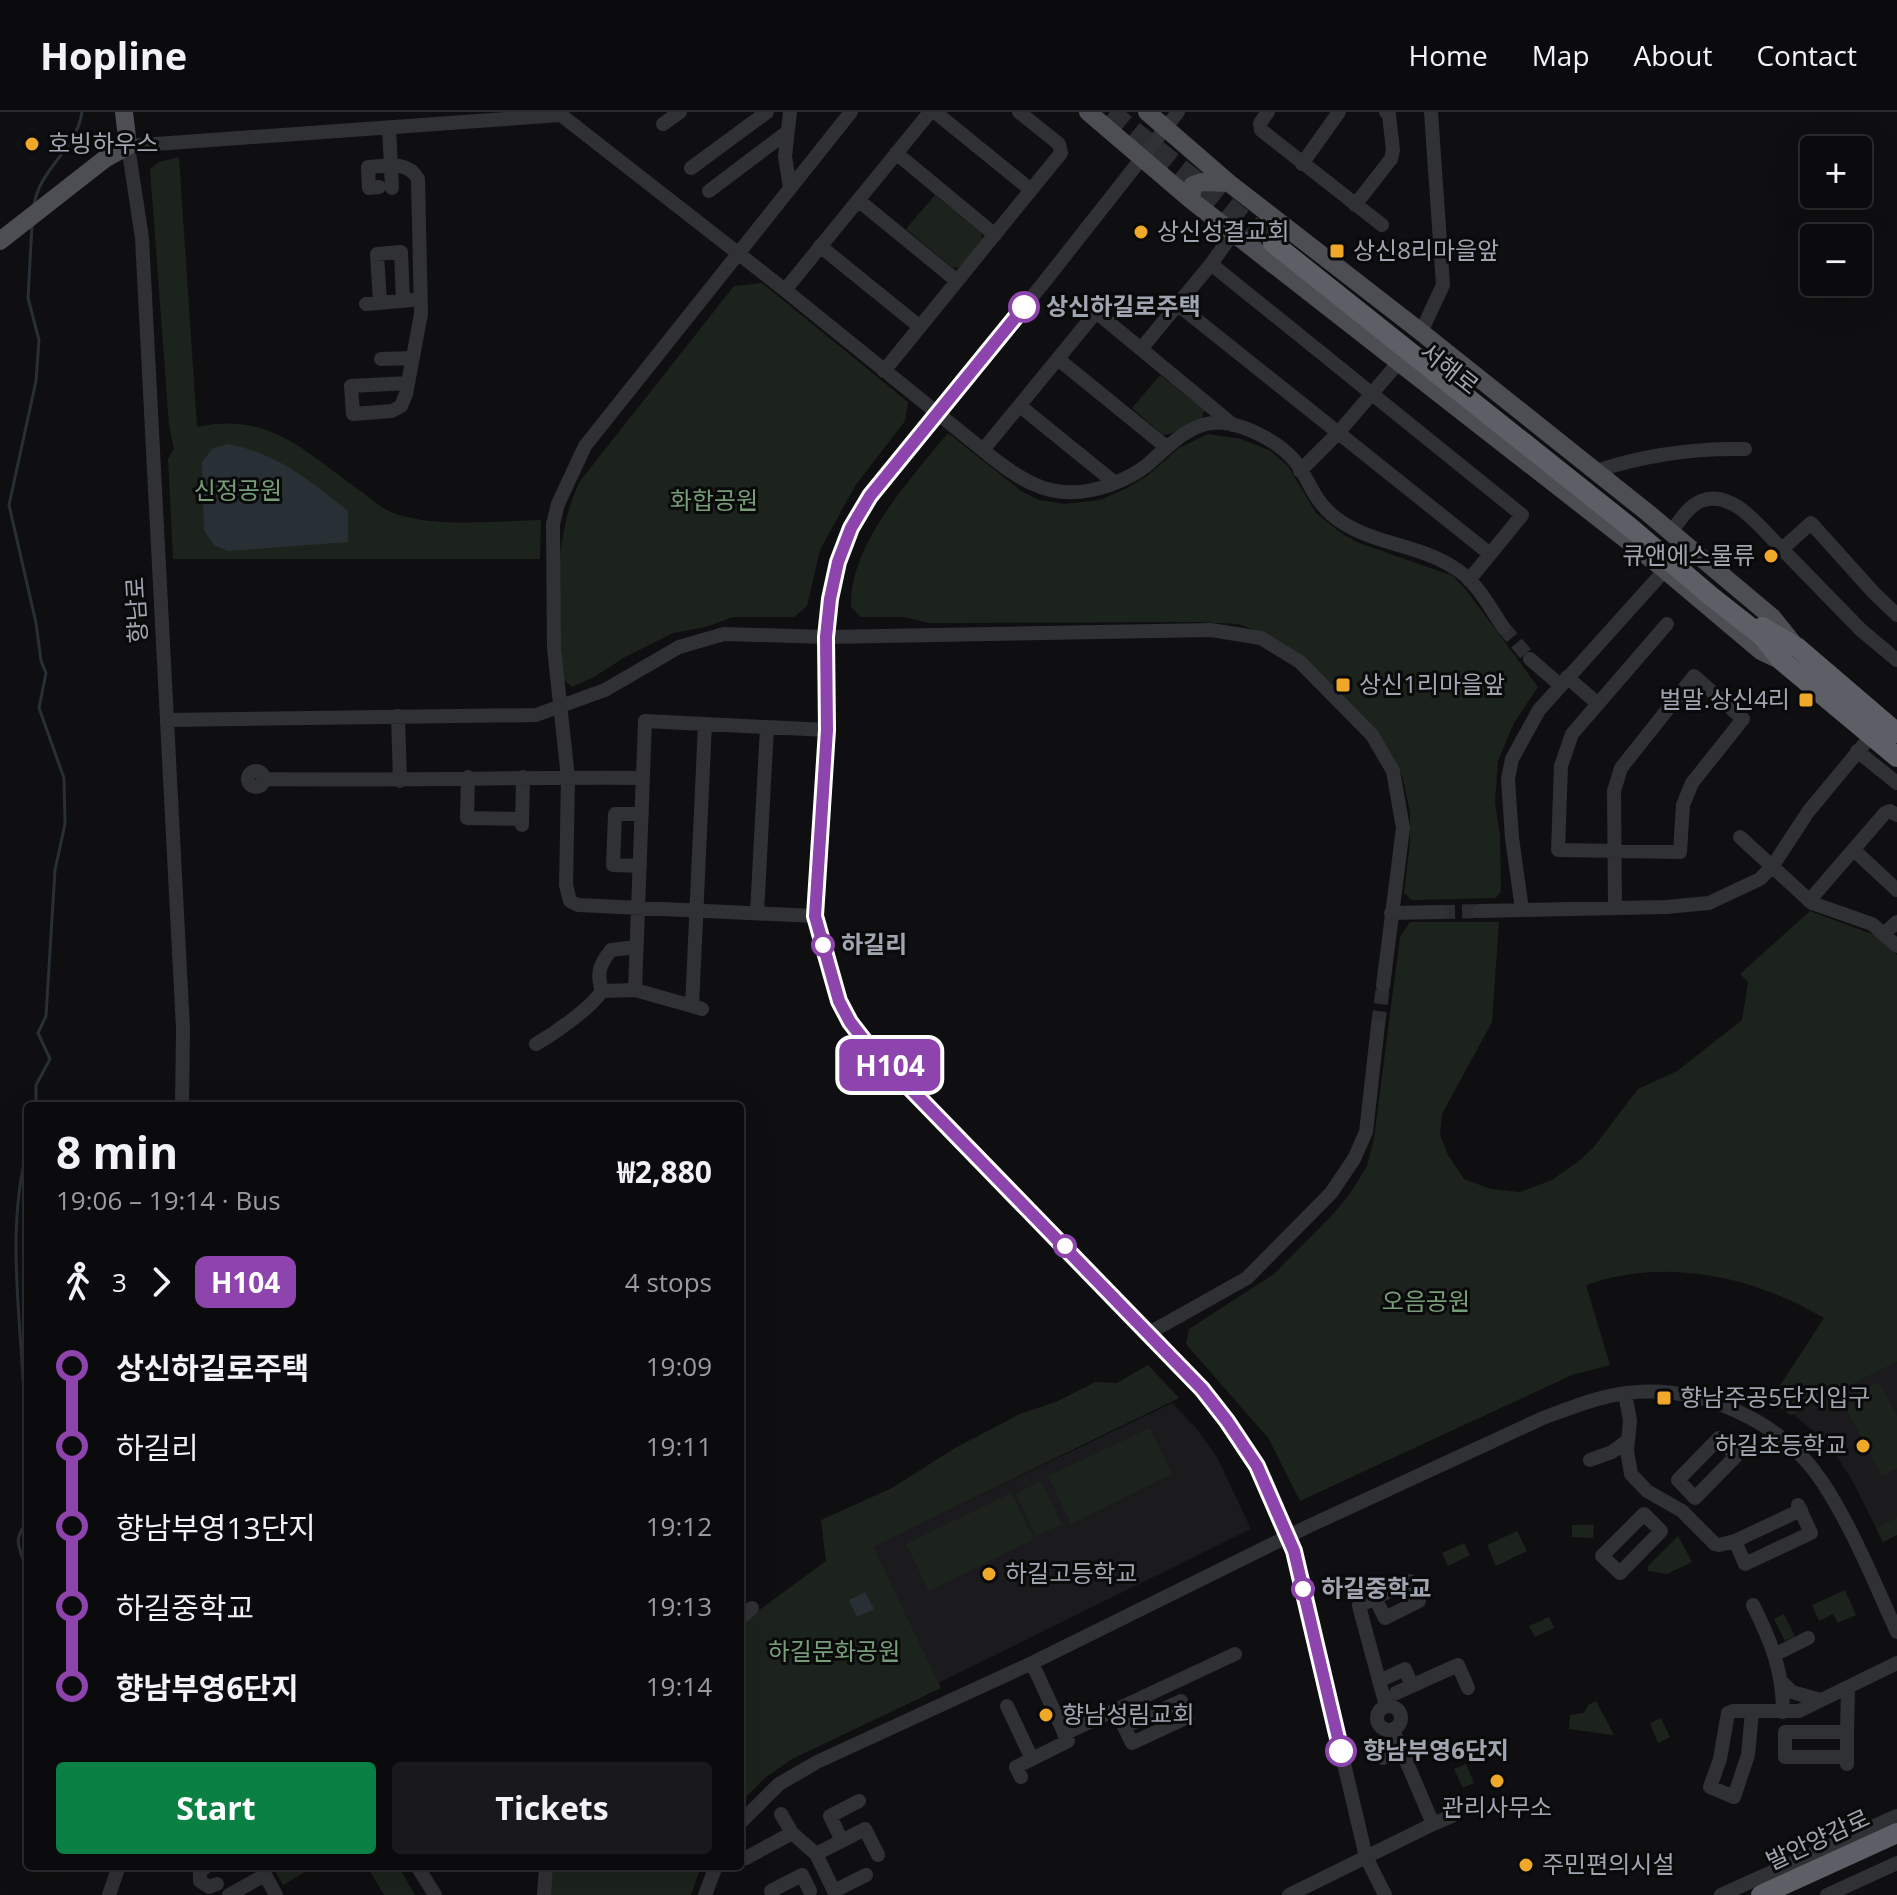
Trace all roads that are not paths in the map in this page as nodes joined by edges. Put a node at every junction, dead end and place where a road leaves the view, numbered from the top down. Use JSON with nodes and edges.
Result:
{"nodes":[{"id":1,"x":124,"y":112,"type":"edge"},
{"id":2,"x":680,"y":112,"type":"edge"},
{"id":3,"x":767,"y":112,"type":"edge"},
{"id":4,"x":790,"y":112,"type":"edge"},
{"id":5,"x":851,"y":112,"type":"edge"},
{"id":6,"x":932,"y":112,"type":"edge"},
{"id":7,"x":1019,"y":112,"type":"edge"},
{"id":8,"x":1088,"y":112,"type":"edge"},
{"id":9,"x":1147,"y":112,"type":"edge"},
{"id":10,"x":1178,"y":112,"type":"edge"},
{"id":11,"x":1268,"y":112,"type":"edge"},
{"id":12,"x":1339,"y":112,"type":"edge"},
{"id":13,"x":1386,"y":112,"type":"edge"},
{"id":14,"x":1431,"y":112,"type":"edge"},
{"id":15,"x":663,"y":124,"type":"dead end"},
{"id":16,"x":1165,"y":126,"type":"junction"},
{"id":17,"x":389,"y":127,"type":"junction"},
{"id":18,"x":786,"y":133,"type":"junction"},
{"id":19,"x":128,"y":146,"type":"junction"},
{"id":20,"x":896,"y":153,"type":"junction"},
{"id":21,"x":1141,"y":156,"type":"junction"},
{"id":22,"x":1302,"y":164,"type":"junction"},
{"id":23,"x":391,"y":166,"type":"junction"},
{"id":24,"x":691,"y":168,"type":"dead end"},
{"id":25,"x":1229,"y":183,"type":"junction"},
{"id":26,"x":790,"y":188,"type":"junction"},
{"id":27,"x":1031,"y":190,"type":"junction"},
{"id":28,"x":709,"y":191,"type":"dead end"},
{"id":29,"x":858,"y":200,"type":"junction"},
{"id":30,"x":1191,"y":200,"type":"junction"},
{"id":31,"x":1355,"y":205,"type":"junction"},
{"id":32,"x":1382,"y":225,"type":"dead end"},
{"id":33,"x":1234,"y":232,"type":"junction"},
{"id":34,"x":995,"y":235,"type":"junction"},
{"id":35,"x":1276,"y":239,"type":"tunnel mouth"},
{"id":36,"x":0,"y":241,"type":"edge"},
{"id":37,"x":820,"y":246,"type":"junction"},
{"id":38,"x":738,"y":253,"type":"junction"},
{"id":39,"x":1211,"y":264,"type":"junction"},
{"id":40,"x":957,"y":281,"type":"junction"},
{"id":41,"x":785,"y":290,"type":"junction"},
{"id":42,"x":420,"y":299,"type":"junction"},
{"id":43,"x":403,"y":301,"type":"junction"},
{"id":44,"x":1177,"y":304,"type":"junction"},
{"id":45,"x":920,"y":327,"type":"junction"},
{"id":46,"x":1421,"y":332,"type":"junction"},
{"id":47,"x":1141,"y":349,"type":"junction"},
{"id":48,"x":413,"y":358,"type":"junction"},
{"id":49,"x":381,"y":359,"type":"dead end"},
{"id":50,"x":1058,"y":359,"type":"junction"},
{"id":51,"x":1399,"y":362,"type":"junction"},
{"id":52,"x":884,"y":371,"type":"junction"},
{"id":53,"x":408,"y":383,"type":"dead end"},
{"id":54,"x":1372,"y":394,"type":"junction"},
{"id":55,"x":1020,"y":406,"type":"junction"},
{"id":56,"x":936,"y":414,"type":"junction"},
{"id":57,"x":1234,"y":425,"type":"junction"},
{"id":58,"x":1338,"y":433,"type":"junction"},
{"id":59,"x":1165,"y":446,"type":"junction"},
{"id":60,"x":1745,"y":449,"type":"dead end"},
{"id":61,"x":983,"y":450,"type":"junction"},
{"id":62,"x":898,"y":461,"type":"tunnel mouth"},
{"id":63,"x":1300,"y":471,"type":"junction"},
{"id":64,"x":1596,"y":471,"type":"junction"},
{"id":65,"x":1115,"y":483,"type":"junction"},
{"id":66,"x":870,"y":496,"type":"tunnel mouth"},
{"id":67,"x":1671,"y":532,"type":"junction"},
{"id":68,"x":1782,"y":549,"type":"junction"},
{"id":69,"x":1490,"y":554,"type":"junction"},
{"id":70,"x":1665,"y":570,"type":"junction"},
{"id":71,"x":1469,"y":580,"type":"junction"},
{"id":72,"x":1897,"y":615,"type":"edge"},
{"id":73,"x":1667,"y":624,"type":"dead end"},
{"id":74,"x":1503,"y":627,"type":"tunnel mouth"},
{"id":75,"x":826,"y":637,"type":"junction"},
{"id":76,"x":1790,"y":654,"type":"junction"},
{"id":77,"x":1530,"y":659,"type":"tunnel mouth"},
{"id":78,"x":1897,"y":660,"type":"edge"},
{"id":79,"x":1563,"y":681,"type":"junction"},
{"id":80,"x":1597,"y":703,"type":"junction"},
{"id":81,"x":561,"y":708,"type":"junction"},
{"id":82,"x":398,"y":716,"type":"junction"},
{"id":83,"x":167,"y":720,"type":"junction"},
{"id":84,"x":705,"y":724,"type":"junction"},
{"id":85,"x":767,"y":727,"type":"junction"},
{"id":86,"x":827,"y":730,"type":"junction"},
{"id":87,"x":1884,"y":730,"type":"edge"},
{"id":88,"x":1857,"y":751,"type":"junction"},
{"id":89,"x":1897,"y":757,"type":"edge"},
{"id":90,"x":468,"y":777,"type":"junction"},
{"id":91,"x":523,"y":777,"type":"junction"},
{"id":92,"x":568,"y":778,"type":"junction"},
{"id":93,"x":643,"y":778,"type":"junction"},
{"id":94,"x":263,"y":779,"type":"dead end"},
{"id":95,"x":400,"y":781,"type":"junction"},
{"id":96,"x":1897,"y":783,"type":"edge"},
{"id":97,"x":642,"y":814,"type":"junction"},
{"id":98,"x":1897,"y":815,"type":"edge"},
{"id":99,"x":1740,"y":837,"type":"dead end"},
{"id":100,"x":1614,"y":850,"type":"junction"},
{"id":101,"x":1855,"y":851,"type":"junction"},
{"id":102,"x":640,"y":866,"type":"junction"},
{"id":103,"x":1772,"y":867,"type":"junction"},
{"id":104,"x":1897,"y":890,"type":"edge"},
{"id":105,"x":1809,"y":901,"type":"junction"},
{"id":106,"x":638,"y":908,"type":"junction"},
{"id":107,"x":1615,"y":908,"type":"junction"},
{"id":108,"x":1522,"y":909,"type":"junction"},
{"id":109,"x":697,"y":911,"type":"junction"},
{"id":110,"x":1479,"y":911,"type":"tunnel mouth"},
{"id":111,"x":1441,"y":912,"type":"tunnel mouth"},
{"id":112,"x":757,"y":913,"type":"junction"},
{"id":113,"x":1391,"y":913,"type":"junction"},
{"id":114,"x":815,"y":916,"type":"junction"},
{"id":115,"x":1897,"y":922,"type":"edge"},
{"id":116,"x":1884,"y":934,"type":"junction"},
{"id":117,"x":1897,"y":946,"type":"edge"},
{"id":118,"x":636,"y":947,"type":"junction"},
{"id":119,"x":1383,"y":986,"type":"tunnel mouth"},
{"id":120,"x":635,"y":990,"type":"junction"},
{"id":121,"x":602,"y":991,"type":"junction"},
{"id":122,"x":1378,"y":1025,"type":"tunnel mouth"},
{"id":123,"x":536,"y":1044,"type":"dead end"},
{"id":124,"x":182,"y":1102,"type":"edge"},
{"id":125,"x":1149,"y":1333,"type":"junction"},
{"id":126,"x":1171,"y":1357,"type":"tunnel mouth"},
{"id":127,"x":1202,"y":1389,"type":"tunnel mouth"},
{"id":128,"x":1625,"y":1393,"type":"junction"},
{"id":129,"x":1628,"y":1440,"type":"junction"},
{"id":130,"x":1590,"y":1460,"type":"dead end"},
{"id":131,"x":1678,"y":1480,"type":"dead end"},
{"id":132,"x":1661,"y":1498,"type":"junction"},
{"id":133,"x":1644,"y":1514,"type":"junction"},
{"id":134,"x":1288,"y":1537,"type":"junction"},
{"id":135,"x":1735,"y":1541,"type":"junction"},
{"id":136,"x":1375,"y":1598,"type":"dead end"},
{"id":137,"x":1753,"y":1605,"type":"dead end"},
{"id":138,"x":752,"y":1608,"type":"dead end"},
{"id":139,"x":744,"y":1615,"type":"edge"},
{"id":140,"x":1897,"y":1632,"type":"edge"},
{"id":141,"x":1808,"y":1638,"type":"dead end"},
{"id":142,"x":1235,"y":1654,"type":"dead end"},
{"id":143,"x":1776,"y":1654,"type":"junction"},
{"id":144,"x":1032,"y":1663,"type":"junction"},
{"id":145,"x":1897,"y":1663,"type":"edge"},
{"id":146,"x":1379,"y":1681,"type":"junction"},
{"id":147,"x":1782,"y":1682,"type":"junction"},
{"id":148,"x":1412,"y":1686,"type":"junction"},
{"id":149,"x":1848,"y":1687,"type":"junction"},
{"id":150,"x":1468,"y":1688,"type":"dead end"},
{"id":151,"x":1396,"y":1693,"type":"dead end"},
{"id":152,"x":1822,"y":1700,"type":"junction"},
{"id":153,"x":1007,"y":1706,"type":"dead end"},
{"id":154,"x":1386,"y":1706,"type":"junction"},
{"id":155,"x":1417,"y":1707,"type":"dead end"},
{"id":156,"x":1116,"y":1710,"type":"junction"},
{"id":157,"x":1752,"y":1712,"type":"junction"},
{"id":158,"x":1783,"y":1712,"type":"junction"},
{"id":159,"x":1401,"y":1714,"type":"junction"},
{"id":160,"x":1124,"y":1727,"type":"dead end"},
{"id":161,"x":1393,"y":1730,"type":"junction"},
{"id":162,"x":1847,"y":1732,"type":"junction"},
{"id":163,"x":1064,"y":1734,"type":"junction"},
{"id":164,"x":1402,"y":1749,"type":"junction"},
{"id":165,"x":1383,"y":1758,"type":"dead end"},
{"id":166,"x":1032,"y":1759,"type":"junction"},
{"id":167,"x":1021,"y":1777,"type":"dead end"},
{"id":168,"x":859,"y":1801,"type":"dead end"},
{"id":169,"x":781,"y":1814,"type":"dead end"},
{"id":170,"x":1452,"y":1816,"type":"dead end"},
{"id":171,"x":1897,"y":1816,"type":"edge"},
{"id":172,"x":744,"y":1819,"type":"edge"},
{"id":173,"x":1433,"y":1824,"type":"junction"},
{"id":174,"x":792,"y":1833,"type":"junction"},
{"id":175,"x":1897,"y":1833,"type":"edge"},
{"id":176,"x":842,"y":1841,"type":"junction"},
{"id":177,"x":1897,"y":1847,"type":"edge"},
{"id":178,"x":816,"y":1854,"type":"junction"},
{"id":179,"x":878,"y":1855,"type":"dead end"},
{"id":180,"x":1366,"y":1857,"type":"junction"},
{"id":181,"x":746,"y":1858,"type":"dead end"},
{"id":182,"x":1897,"y":1863,"type":"edge"},
{"id":183,"x":118,"y":1870,"type":"edge"},
{"id":184,"x":201,"y":1870,"type":"edge"},
{"id":185,"x":419,"y":1870,"type":"edge"},
{"id":186,"x":546,"y":1870,"type":"edge"},
{"id":187,"x":714,"y":1870,"type":"edge"},
{"id":188,"x":263,"y":1871,"type":"edge"},
{"id":189,"x":866,"y":1875,"type":"dead end"},
{"id":190,"x":832,"y":1877,"type":"junction"},
{"id":191,"x":217,"y":1884,"type":"dead end"},
{"id":192,"x":771,"y":1891,"type":"dead end"},
{"id":193,"x":808,"y":1893,"type":"edge"},
{"id":194,"x":109,"y":1895,"type":"edge"},
{"id":195,"x":229,"y":1895,"type":"edge"},
{"id":196,"x":276,"y":1895,"type":"edge"},
{"id":197,"x":435,"y":1895,"type":"edge"},
{"id":198,"x":544,"y":1895,"type":"edge"},
{"id":199,"x":705,"y":1895,"type":"edge"},
{"id":200,"x":1291,"y":1895,"type":"edge"},
{"id":201,"x":1385,"y":1895,"type":"edge"},
{"id":202,"x":1721,"y":1895,"type":"edge"},
{"id":203,"x":1761,"y":1895,"type":"edge"},
{"id":204,"x":1791,"y":1895,"type":"edge"},
{"id":205,"x":1827,"y":1895,"type":"edge"}],
"edges":[{"from":1,"to":19,"type":"main road","name":"향남로"},
{"from":2,"to":15,"type":"street"},
{"from":3,"to":24,"type":"street"},
{"from":4,"to":18,"type":"street"},
{"from":5,"to":26,"type":"street"},
{"from":6,"to":20,"type":"street"},
{"from":6,"to":27,"type":"street"},
{"from":7,"to":27,"type":"street"},
{"from":8,"to":21,"type":"main road","name":"서해로"},
{"from":9,"to":16,"type":"main road","name":"서해로"},
{"from":10,"to":16,"type":"street"},
{"from":11,"to":22,"type":"street"},
{"from":12,"to":22,"type":"street"},
{"from":13,"to":31,"type":"street"},
{"from":14,"to":46,"type":"street"},
{"from":16,"to":21,"type":"street"},
{"from":16,"to":25,"type":"main road","name":"서해로"},
{"from":17,"to":19,"type":"street"},
{"from":17,"to":23,"type":"street"},
{"from":17,"to":38,"type":"street"},
{"from":18,"to":26,"type":"street"},
{"from":18,"to":28,"type":"street"},
{"from":19,"to":36,"type":"main road"},
{"from":19,"to":83,"type":"street","name":"향남로"},
{"from":20,"to":29,"type":"street"},
{"from":20,"to":34,"type":"street"},
{"from":21,"to":30,"type":"main road","name":"서해로"},
{"from":21,"to":56,"type":"street"},
{"from":22,"to":31,"type":"street"},
{"from":23,"to":23,"type":"street"},
{"from":23,"to":42,"type":"street"},
{"from":25,"to":30,"type":"main road"},
{"from":25,"to":46,"type":"main road","name":"서해로"},
{"from":26,"to":38,"type":"street"},
{"from":27,"to":34,"type":"street"},
{"from":29,"to":37,"type":"street"},
{"from":29,"to":40,"type":"street"},
{"from":30,"to":33,"type":"main road","name":"서해로"},
{"from":31,"to":32,"type":"street"},
{"from":33,"to":39,"type":"street"},
{"from":33,"to":51,"type":"main road","name":"서해로"},
{"from":34,"to":40,"type":"street"},
{"from":35,"to":76,"type":"highway","name":"서해로"},
{"from":37,"to":41,"type":"street"},
{"from":37,"to":45,"type":"street"},
{"from":38,"to":41,"type":"street"},
{"from":38,"to":81,"type":"street"},
{"from":39,"to":44,"type":"street"},
{"from":39,"to":54,"type":"street"},
{"from":40,"to":45,"type":"street"},
{"from":41,"to":52,"type":"street"},
{"from":42,"to":43,"type":"street"},
{"from":42,"to":48,"type":"street"},
{"from":43,"to":43,"type":"street"},
{"from":44,"to":47,"type":"street"},
{"from":44,"to":58,"type":"street"},
{"from":45,"to":52,"type":"street"},
{"from":46,"to":64,"type":"main road","name":"서해로"},
{"from":47,"to":50,"type":"street"},
{"from":47,"to":57,"type":"street"},
{"from":48,"to":49,"type":"street"},
{"from":48,"to":53,"type":"street"},
{"from":50,"to":55,"type":"street"},
{"from":50,"to":59,"type":"street"},
{"from":51,"to":54,"type":"street"},
{"from":51,"to":70,"type":"main road","name":"서해로"},
{"from":52,"to":56,"type":"street"},
{"from":54,"to":58,"type":"street"},
{"from":54,"to":69,"type":"street"},
{"from":55,"to":61,"type":"street"},
{"from":55,"to":65,"type":"street"},
{"from":56,"to":61,"type":"street"},
{"from":56,"to":62,"type":"street"},
{"from":57,"to":59,"type":"street"},
{"from":57,"to":63,"type":"street"},
{"from":58,"to":63,"type":"street"},
{"from":58,"to":69,"type":"street"},
{"from":59,"to":65,"type":"street"},
{"from":60,"to":64,"type":"street"},
{"from":61,"to":65,"type":"street"},
{"from":63,"to":71,"type":"street"},
{"from":64,"to":67,"type":"main road","name":"서해로"},
{"from":66,"to":75,"type":"street"},
{"from":67,"to":68,"type":"street"},
{"from":67,"to":76,"type":"main road","name":"서해로"},
{"from":68,"to":72,"type":"street"},
{"from":68,"to":78,"type":"street"},
{"from":69,"to":71,"type":"street"},
{"from":70,"to":76,"type":"main road","name":"서해로"},
{"from":70,"to":79,"type":"street"},
{"from":71,"to":74,"type":"street"},
{"from":73,"to":80,"type":"street"},
{"from":75,"to":81,"type":"street"},
{"from":75,"to":86,"type":"street"},
{"from":75,"to":113,"type":"street"},
{"from":76,"to":87,"type":"highway","name":"서해로"},
{"from":77,"to":79,"type":"street"},
{"from":79,"to":80,"type":"street"},
{"from":79,"to":108,"type":"street"},
{"from":80,"to":100,"type":"street"},
{"from":81,"to":82,"type":"street"},
{"from":81,"to":92,"type":"street"},
{"from":82,"to":83,"type":"street"},
{"from":82,"to":95,"type":"street"},
{"from":83,"to":124,"type":"street","name":"향남로"},
{"from":84,"to":85,"type":"street"},
{"from":84,"to":93,"type":"street"},
{"from":84,"to":109,"type":"street"},
{"from":85,"to":86,"type":"street"},
{"from":85,"to":112,"type":"street"},
{"from":86,"to":114,"type":"street"},
{"from":87,"to":88,"type":"street"},
{"from":87,"to":89,"type":"highway","name":"서해로"},
{"from":88,"to":96,"type":"street"},
{"from":88,"to":103,"type":"street"},
{"from":90,"to":91,"type":"street"},
{"from":90,"to":91,"type":"street"},
{"from":90,"to":95,"type":"street"},
{"from":91,"to":92,"type":"street"},
{"from":92,"to":93,"type":"street"},
{"from":92,"to":106,"type":"street"},
{"from":93,"to":97,"type":"street"},
{"from":94,"to":95,"type":"street"},
{"from":97,"to":102,"type":"street"},
{"from":97,"to":102,"type":"street"},
{"from":98,"to":101,"type":"street"},
{"from":99,"to":103,"type":"street"},
{"from":100,"to":100,"type":"street"},
{"from":100,"to":107,"type":"street"},
{"from":101,"to":104,"type":"street"},
{"from":101,"to":105,"type":"street"},
{"from":102,"to":106,"type":"street"},
{"from":103,"to":105,"type":"street"},
{"from":103,"to":107,"type":"street"},
{"from":105,"to":116,"type":"street"},
{"from":106,"to":109,"type":"street"},
{"from":106,"to":118,"type":"street"},
{"from":107,"to":108,"type":"street"},
{"from":108,"to":110,"type":"street"},
{"from":109,"to":112,"type":"street"},
{"from":109,"to":120,"type":"street"},
{"from":111,"to":113,"type":"street"},
{"from":112,"to":114,"type":"street"},
{"from":113,"to":119,"type":"street"},
{"from":114,"to":125,"type":"street"},
{"from":115,"to":116,"type":"street"},
{"from":116,"to":117,"type":"street"},
{"from":118,"to":120,"type":"street"},
{"from":118,"to":121,"type":"street"},
{"from":120,"to":121,"type":"street"},
{"from":121,"to":123,"type":"street"},
{"from":122,"to":125,"type":"street"},
{"from":125,"to":126,"type":"street"},
{"from":127,"to":134,"type":"street"},
{"from":128,"to":129,"type":"street"},
{"from":128,"to":134,"type":"street"},
{"from":128,"to":140,"type":"street"},
{"from":129,"to":130,"type":"street"},
{"from":129,"to":132,"type":"street"},
{"from":131,"to":132,"type":"street"},
{"from":132,"to":133,"type":"street"},
{"from":132,"to":135,"type":"street"},
{"from":133,"to":133,"type":"street"},
{"from":134,"to":144,"type":"street"},
{"from":134,"to":180,"type":"street"},
{"from":135,"to":135,"type":"street"},
{"from":136,"to":146,"type":"street"},
{"from":137,"to":143,"type":"street"},
{"from":138,"to":139,"type":"street"},
{"from":141,"to":143,"type":"street"},
{"from":142,"to":156,"type":"street"},
{"from":143,"to":147,"type":"street"},
{"from":144,"to":163,"type":"street"},
{"from":144,"to":172,"type":"street"},
{"from":145,"to":149,"type":"street"},
{"from":146,"to":148,"type":"street"},
{"from":146,"to":154,"type":"street"},
{"from":147,"to":152,"type":"street"},
{"from":147,"to":158,"type":"street"},
{"from":148,"to":150,"type":"street"},
{"from":148,"to":151,"type":"street"},
{"from":149,"to":152,"type":"street"},
{"from":149,"to":162,"type":"street"},
{"from":152,"to":158,"type":"street"},
{"from":153,"to":166,"type":"street"},
{"from":154,"to":159,"type":"street"},
{"from":154,"to":161,"type":"street"},
{"from":155,"to":159,"type":"street"},
{"from":156,"to":160,"type":"street"},
{"from":156,"to":163,"type":"street"},
{"from":157,"to":157,"type":"street"},
{"from":157,"to":158,"type":"street"},
{"from":159,"to":161,"type":"street"},
{"from":161,"to":164,"type":"street"},
{"from":162,"to":162,"type":"street"},
{"from":163,"to":166,"type":"street"},
{"from":164,"to":165,"type":"street"},
{"from":164,"to":173,"type":"street"},
{"from":166,"to":167,"type":"street"},
{"from":168,"to":176,"type":"street"},
{"from":169,"to":174,"type":"street"},
{"from":170,"to":173,"type":"street"},
{"from":171,"to":202,"type":"street"},
{"from":173,"to":180,"type":"street"},
{"from":174,"to":178,"type":"street"},
{"from":174,"to":181,"type":"street"},
{"from":175,"to":203,"type":"highway","name":"발안양감로"},
{"from":176,"to":178,"type":"street"},
{"from":176,"to":179,"type":"street"},
{"from":177,"to":204,"type":"highway","name":"발안양감로"},
{"from":178,"to":190,"type":"street"},
{"from":180,"to":200,"type":"street"},
{"from":180,"to":201,"type":"street"},
{"from":182,"to":205,"type":"street"},
{"from":183,"to":194,"type":"street"},
{"from":184,"to":191,"type":"street"},
{"from":185,"to":197,"type":"street"},
{"from":186,"to":198,"type":"street"},
{"from":187,"to":199,"type":"street"},
{"from":188,"to":195,"type":"street"},
{"from":188,"to":196,"type":"street"},
{"from":189,"to":190,"type":"street"},
{"from":190,"to":193,"type":"street"},
{"from":192,"to":193,"type":"street"}]}
